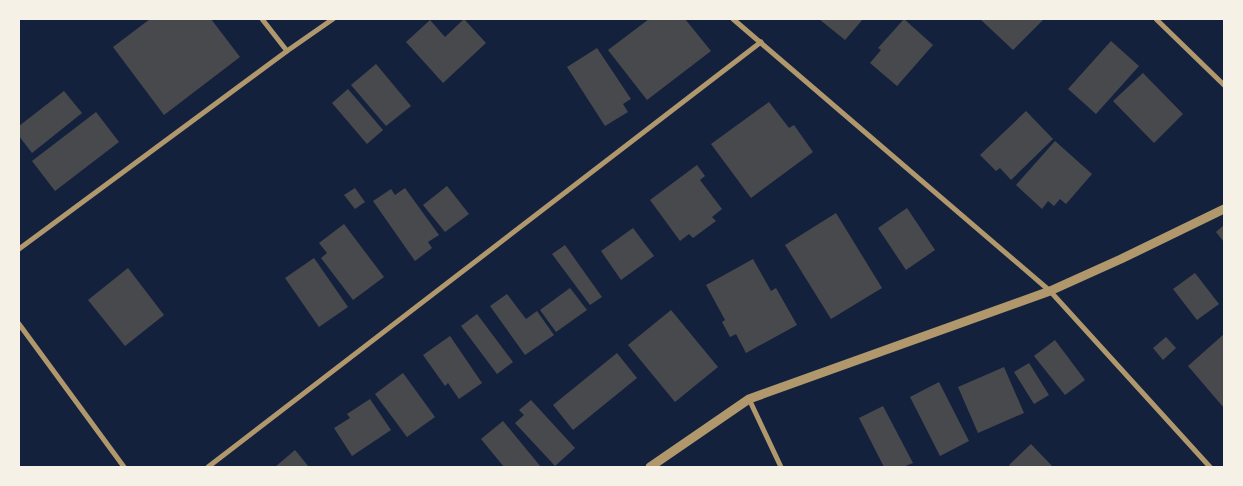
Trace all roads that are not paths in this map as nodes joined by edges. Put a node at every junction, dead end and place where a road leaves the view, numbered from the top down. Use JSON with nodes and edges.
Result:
{"nodes":[{"id":1,"x":262,"y":19,"type":"edge"},
{"id":2,"x":333,"y":19,"type":"edge"},
{"id":3,"x":733,"y":19,"type":"edge"},
{"id":4,"x":1156,"y":19,"type":"edge"},
{"id":5,"x":761,"y":42,"type":"junction"},
{"id":6,"x":286,"y":51,"type":"junction"},
{"id":7,"x":1224,"y":85,"type":"edge"},
{"id":8,"x":1224,"y":209,"type":"edge"},
{"id":9,"x":19,"y":249,"type":"edge"},
{"id":10,"x":1050,"y":291,"type":"junction"},
{"id":11,"x":19,"y":324,"type":"edge"},
{"id":12,"x":749,"y":399,"type":"junction"},
{"id":13,"x":124,"y":467,"type":"edge"},
{"id":14,"x":208,"y":467,"type":"edge"},
{"id":15,"x":650,"y":467,"type":"edge"},
{"id":16,"x":781,"y":467,"type":"edge"},
{"id":17,"x":1210,"y":467,"type":"edge"}],
"edges":[{"from":1,"to":6,"type":"street"},
{"from":2,"to":6,"type":"street"},
{"from":3,"to":5,"type":"street"},
{"from":4,"to":7,"type":"street"},
{"from":5,"to":10,"type":"street"},
{"from":5,"to":14,"type":"street"},
{"from":6,"to":9,"type":"street"},
{"from":8,"to":10,"type":"street"},
{"from":10,"to":12,"type":"street"},
{"from":10,"to":17,"type":"street"},
{"from":11,"to":13,"type":"street"},
{"from":12,"to":15,"type":"street"},
{"from":12,"to":16,"type":"street"}]}
